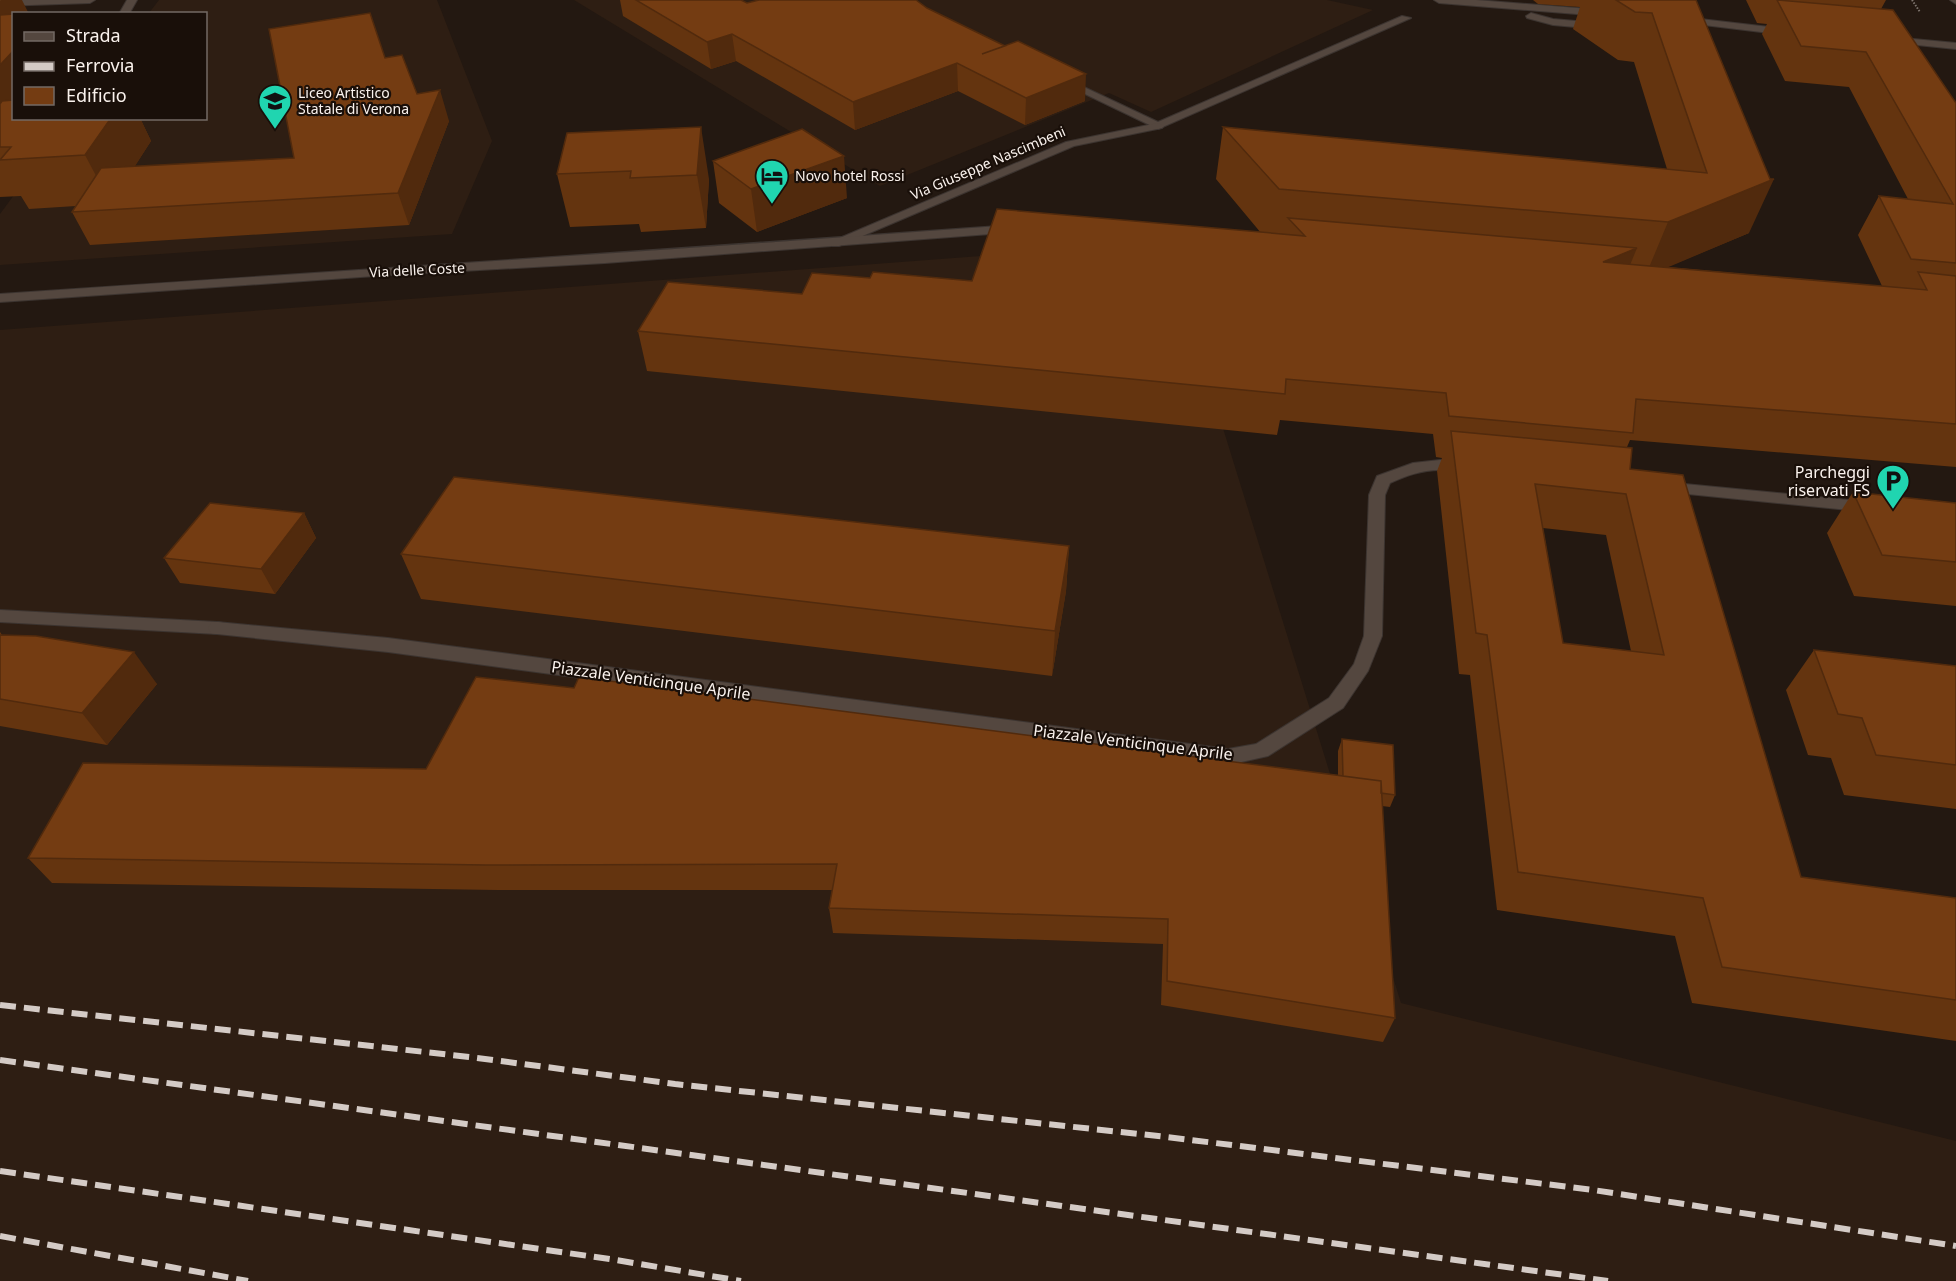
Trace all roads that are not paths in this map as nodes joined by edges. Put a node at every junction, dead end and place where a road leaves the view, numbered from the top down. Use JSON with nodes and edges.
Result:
{"nodes":[{"id":1,"x":90,"y":0,"type":"edge"},
{"id":2,"x":132,"y":0,"type":"edge"},
{"id":3,"x":1439,"y":0,"type":"edge"},
{"id":4,"x":0,"y":3,"type":"edge"},
{"id":5,"x":1498,"y":6,"type":"junction"},
{"id":6,"x":125,"y":11,"type":"edge"},
{"id":7,"x":1614,"y":14,"type":"dead end"},
{"id":8,"x":1748,"y":16,"type":"dead end"},
{"id":9,"x":1406,"y":18,"type":"dead end"},
{"id":10,"x":1611,"y":27,"type":"dead end"},
{"id":11,"x":1782,"y":31,"type":"junction"},
{"id":12,"x":1803,"y":33,"type":"edge"},
{"id":13,"x":1704,"y":34,"type":"edge"},
{"id":14,"x":1945,"y":34,"type":"dead end"},
{"id":15,"x":1956,"y":38,"type":"edge"},
{"id":16,"x":1878,"y":39,"type":"edge"},
{"id":17,"x":1956,"y":46,"type":"edge"},
{"id":18,"x":1059,"y":79,"type":"edge"},
{"id":19,"x":1158,"y":126,"type":"junction"},
{"id":20,"x":1026,"y":230,"type":"edge"},
{"id":21,"x":834,"y":243,"type":"junction"},
{"id":22,"x":0,"y":298,"type":"edge"},
{"id":23,"x":1486,"y":469,"type":"edge"},
{"id":24,"x":1649,"y":486,"type":"edge"},
{"id":25,"x":1885,"y":509,"type":"edge"},
{"id":26,"x":0,"y":616,"type":"edge"}],
"edges":[{"from":1,"to":4,"type":"street"},
{"from":2,"to":6,"type":"street"},
{"from":3,"to":5,"type":"street"},
{"from":5,"to":7,"type":"street"},
{"from":5,"to":10,"type":"street"},
{"from":8,"to":11,"type":"street"},
{"from":9,"to":19,"type":"street","name":"Via Giuseppe Nascimbeni"},
{"from":11,"to":12,"type":"street"},
{"from":11,"to":13,"type":"street"},
{"from":14,"to":15,"type":"street"},
{"from":16,"to":17,"type":"street"},
{"from":18,"to":19,"type":"street"},
{"from":19,"to":21,"type":"street","name":"Via Giuseppe Nascimbeni"},
{"from":20,"to":21,"type":"street","name":"Via delle Coste"},
{"from":21,"to":22,"type":"street","name":"Via delle Coste"},
{"from":23,"to":26,"type":"street","name":"Piazzale Venticinque Aprile"},
{"from":24,"to":25,"type":"street"}]}
